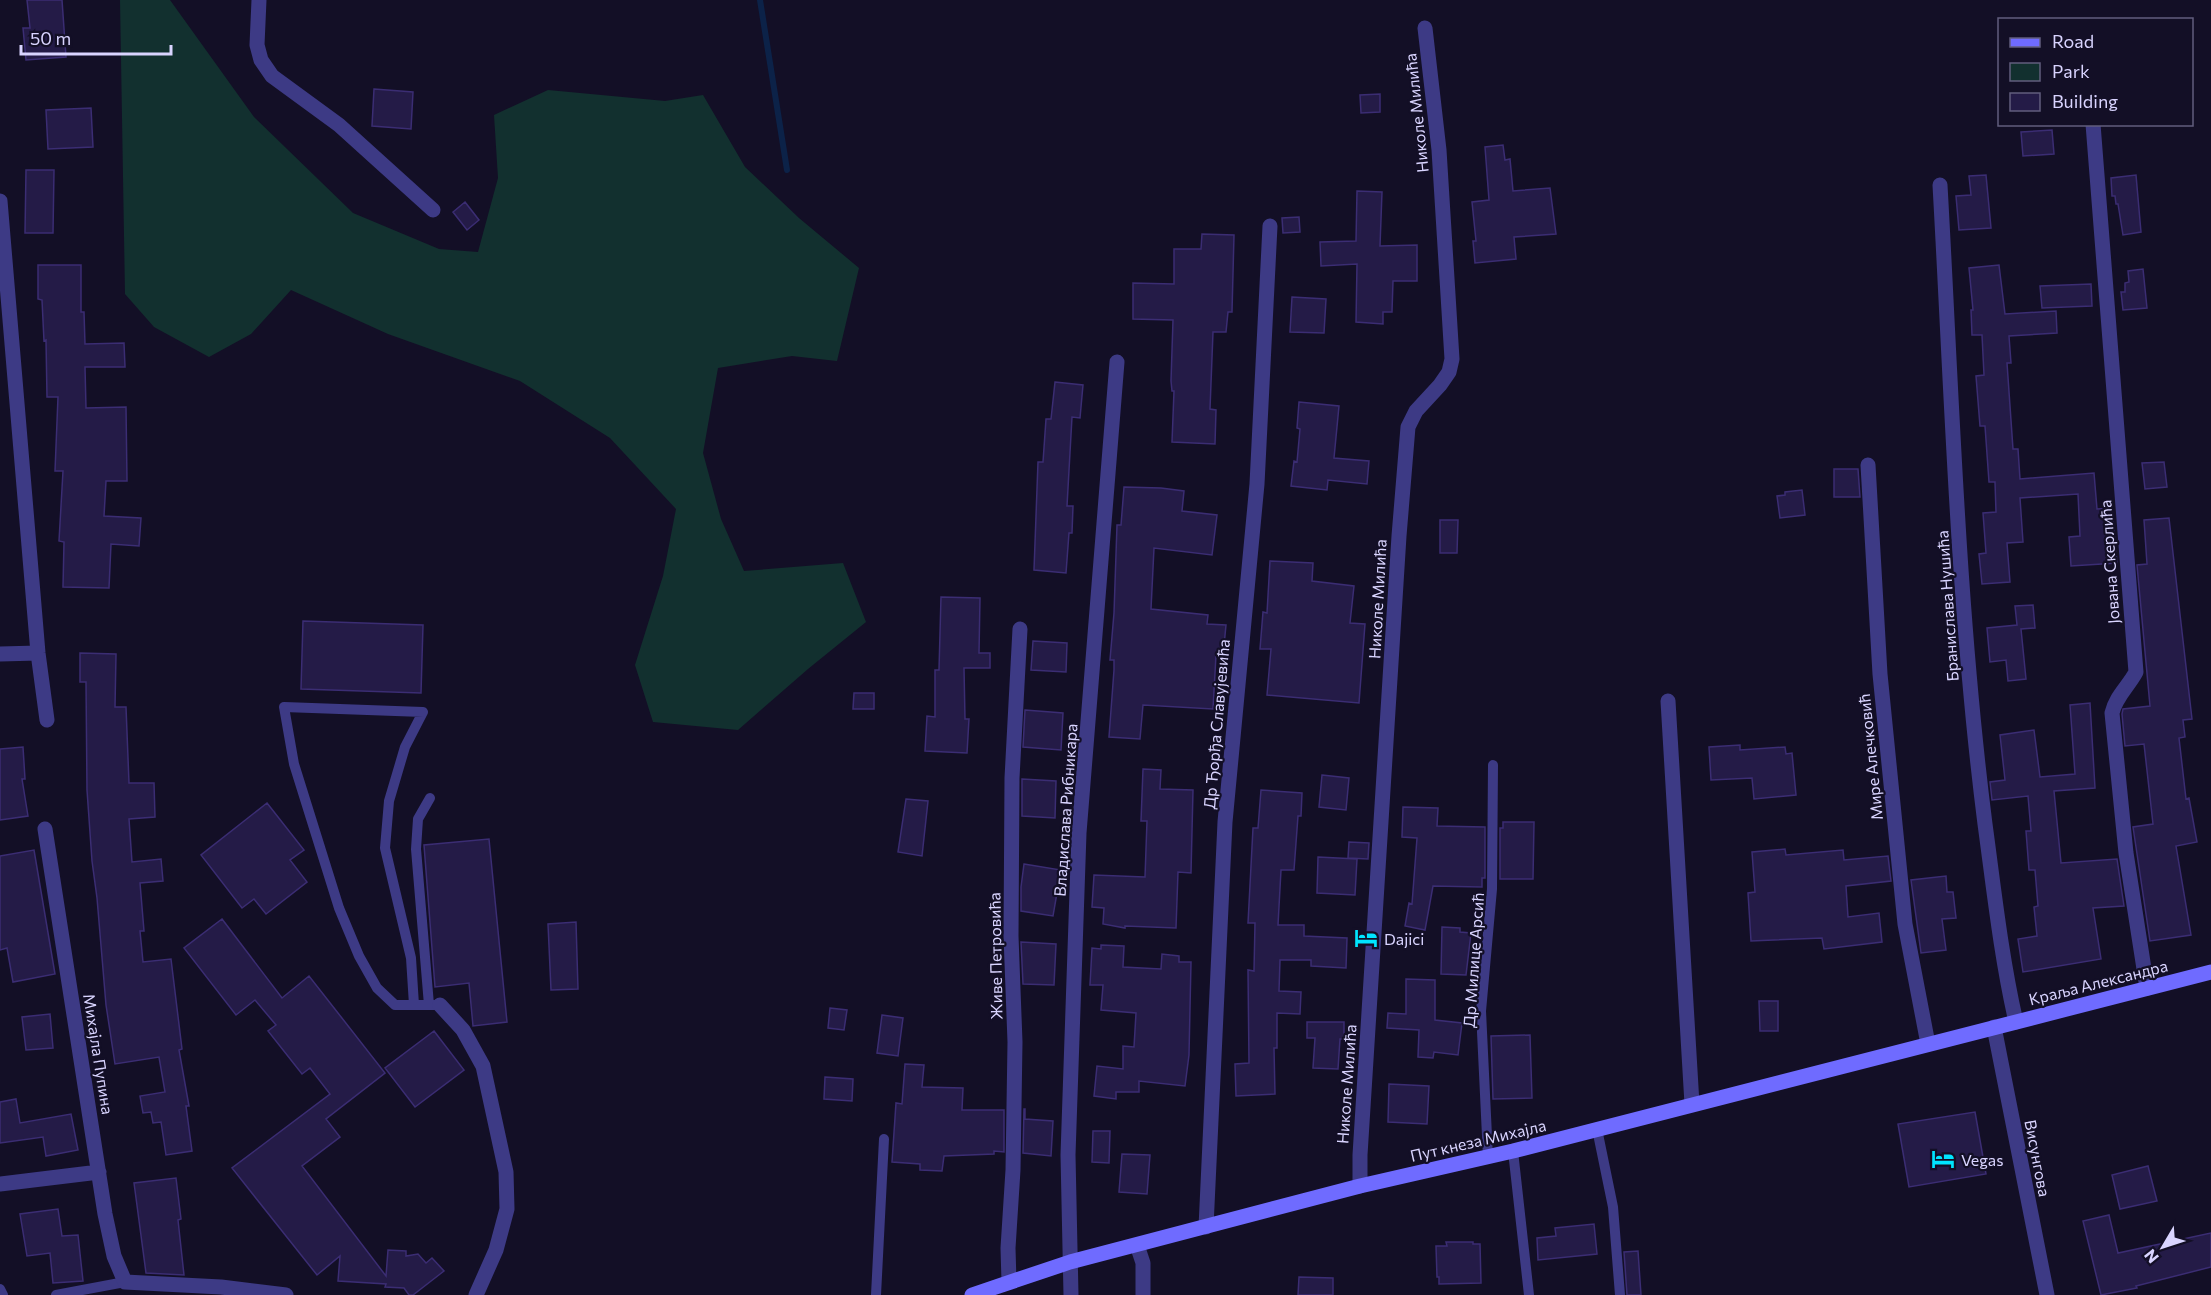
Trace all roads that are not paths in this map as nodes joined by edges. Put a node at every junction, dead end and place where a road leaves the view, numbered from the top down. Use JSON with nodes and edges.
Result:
{"nodes":[{"id":1,"x":260,"y":0,"type":"edge"},
{"id":2,"x":1425,"y":28,"type":"dead end"},
{"id":3,"x":2093,"y":126,"type":"edge"},
{"id":4,"x":1940,"y":185,"type":"dead end"},
{"id":5,"x":0,"y":201,"type":"edge"},
{"id":6,"x":433,"y":210,"type":"dead end"},
{"id":7,"x":1270,"y":225,"type":"dead end"},
{"id":8,"x":3,"y":279,"type":"edge"},
{"id":9,"x":1117,"y":362,"type":"dead end"},
{"id":10,"x":1868,"y":465,"type":"dead end"},
{"id":11,"x":1020,"y":629,"type":"dead end"},
{"id":12,"x":38,"y":653,"type":"junction"},
{"id":13,"x":0,"y":654,"type":"edge"},
{"id":14,"x":1668,"y":701,"type":"dead end"},
{"id":15,"x":47,"y":720,"type":"dead end"},
{"id":16,"x":1493,"y":765,"type":"dead end"},
{"id":17,"x":430,"y":798,"type":"dead end"},
{"id":18,"x":45,"y":829,"type":"dead end"},
{"id":19,"x":2211,"y":972,"type":"edge"},
{"id":20,"x":2147,"y":988,"type":"junction"},
{"id":21,"x":414,"y":1005,"type":"junction"},
{"id":22,"x":435,"y":1005,"type":"junction"},
{"id":23,"x":2016,"y":1022,"type":"junction"},
{"id":24,"x":1994,"y":1027,"type":"junction"},
{"id":25,"x":1928,"y":1044,"type":"junction"},
{"id":26,"x":1692,"y":1104,"type":"junction"},
{"id":27,"x":1597,"y":1129,"type":"junction"},
{"id":28,"x":884,"y":1139,"type":"dead end"},
{"id":29,"x":1513,"y":1151,"type":"junction"},
{"id":30,"x":1488,"y":1157,"type":"junction"},
{"id":31,"x":99,"y":1172,"type":"junction"},
{"id":32,"x":0,"y":1184,"type":"edge"},
{"id":33,"x":1360,"y":1186,"type":"junction"},
{"id":34,"x":1206,"y":1227,"type":"junction"},
{"id":35,"x":1137,"y":1245,"type":"junction"},
{"id":36,"x":1070,"y":1262,"type":"junction"},
{"id":37,"x":125,"y":1282,"type":"junction"},
{"id":38,"x":1009,"y":1282,"type":"junction"},
{"id":39,"x":0,"y":1289,"type":"edge"},
{"id":40,"x":3,"y":1295,"type":"edge"},
{"id":41,"x":56,"y":1295,"type":"edge"},
{"id":42,"x":286,"y":1295,"type":"edge"},
{"id":43,"x":476,"y":1295,"type":"edge"},
{"id":44,"x":876,"y":1295,"type":"edge"},
{"id":45,"x":972,"y":1295,"type":"edge"},
{"id":46,"x":1071,"y":1295,"type":"edge"},
{"id":47,"x":1143,"y":1295,"type":"edge"},
{"id":48,"x":1529,"y":1295,"type":"edge"},
{"id":49,"x":1620,"y":1295,"type":"edge"},
{"id":50,"x":2047,"y":1295,"type":"edge"}],
"edges":[{"from":1,"to":6,"type":"street"},
{"from":2,"to":33,"type":"street","name":"Николе Милића"},
{"from":3,"to":20,"type":"street","name":"Јована Скерлића"},
{"from":4,"to":23,"type":"street","name":"Бранислава Нушића"},
{"from":5,"to":8,"type":"street"},
{"from":7,"to":34,"type":"street","name":"Др Ђорђа Славујевића"},
{"from":8,"to":12,"type":"street"},
{"from":9,"to":36,"type":"street","name":"Владислава Рибникара"},
{"from":10,"to":25,"type":"street","name":"Мире Алечковић"},
{"from":11,"to":38,"type":"street","name":"Живе Петровића"},
{"from":12,"to":13,"type":"street"},
{"from":12,"to":15,"type":"street"},
{"from":14,"to":26,"type":"street"},
{"from":16,"to":30,"type":"lane","name":"Др Милице Арсић"},
{"from":17,"to":22,"type":"lane"},
{"from":18,"to":31,"type":"street","name":"Михајла Пупина"},
{"from":19,"to":20,"type":"main road","name":"Краља Александра"},
{"from":20,"to":23,"type":"main road","name":"Краља Александра"},
{"from":21,"to":21,"type":"lane"},
{"from":21,"to":22,"type":"lane"},
{"from":22,"to":43,"type":"street"},
{"from":23,"to":24,"type":"main road","name":"Краља Александра"},
{"from":24,"to":25,"type":"main road","name":"Пут кнеза Михајла"},
{"from":24,"to":50,"type":"street","name":"Висунгова"},
{"from":25,"to":26,"type":"main road","name":"Пут кнеза Михајла"},
{"from":26,"to":27,"type":"main road","name":"Пут кнеза Михајла"},
{"from":27,"to":29,"type":"main road","name":"Пут кнеза Михајла"},
{"from":27,"to":49,"type":"lane"},
{"from":28,"to":44,"type":"lane"},
{"from":29,"to":30,"type":"main road","name":"Пут кнеза Михајла"},
{"from":29,"to":48,"type":"lane"},
{"from":30,"to":33,"type":"main road","name":"Пут кнеза Михајла"},
{"from":31,"to":32,"type":"street"},
{"from":31,"to":37,"type":"street","name":"Михајла Пупина"},
{"from":33,"to":34,"type":"main road","name":"Пут кнеза Михајла"},
{"from":34,"to":35,"type":"main road","name":"Пут кнеза Михајла"},
{"from":35,"to":36,"type":"main road","name":"Пут кнеза Михајла"},
{"from":35,"to":47,"type":"street"},
{"from":36,"to":38,"type":"main road","name":"Пут кнеза Михајла"},
{"from":36,"to":46,"type":"street","name":"Владислава Рибникара"},
{"from":37,"to":41,"type":"lane"},
{"from":37,"to":42,"type":"street"},
{"from":38,"to":45,"type":"main road","name":"Пут кнеза Михајла"},
{"from":39,"to":40,"type":"lane"}]}
